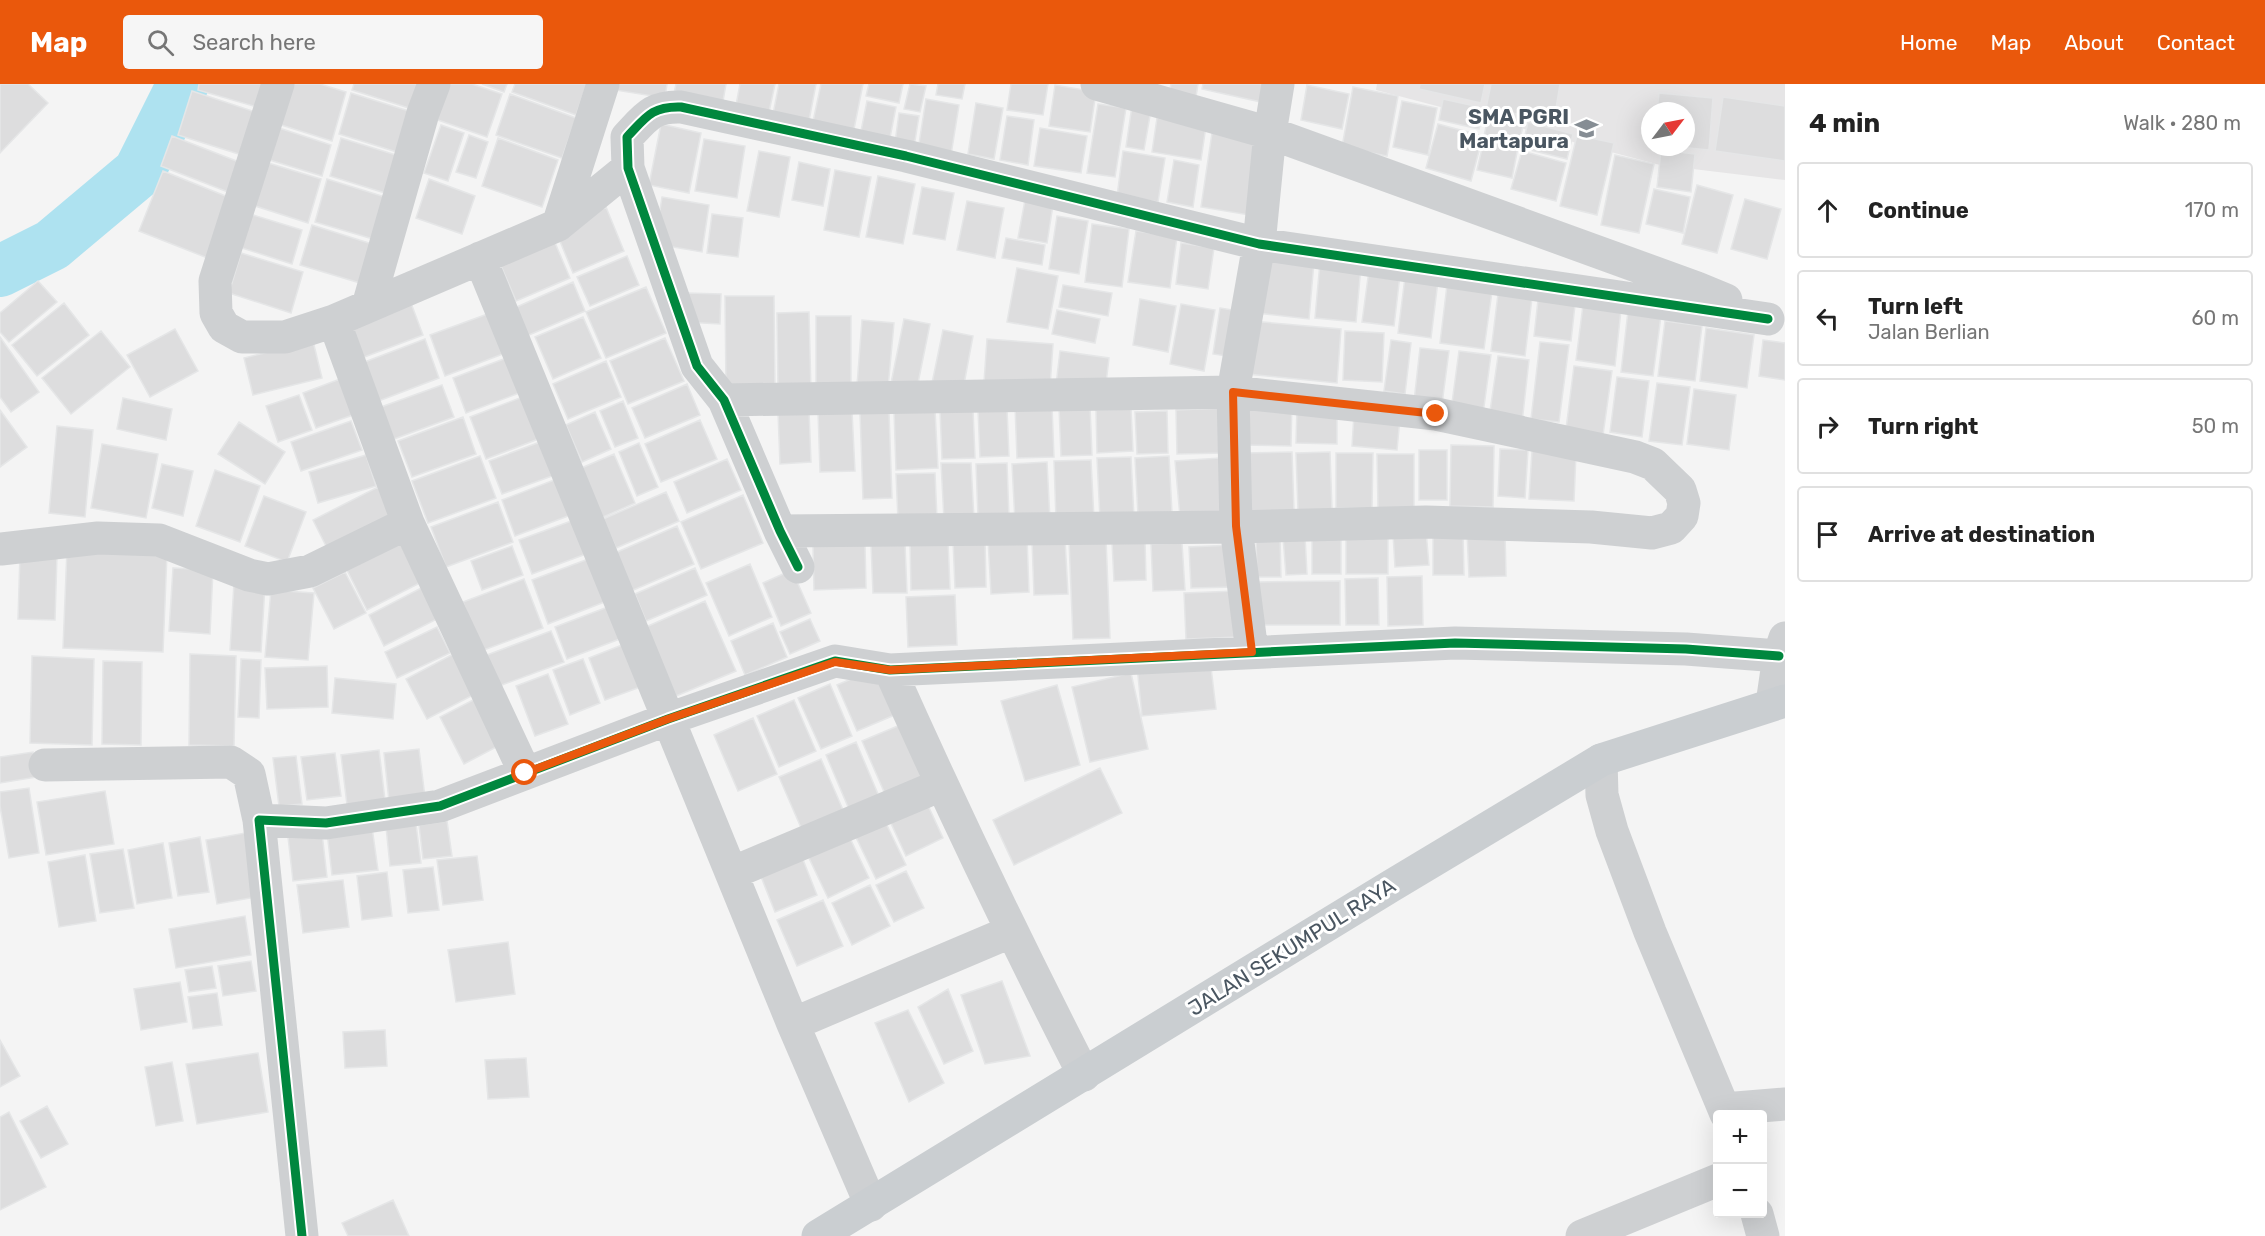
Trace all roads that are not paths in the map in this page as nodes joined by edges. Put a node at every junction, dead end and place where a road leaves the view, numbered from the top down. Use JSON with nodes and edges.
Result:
{"nodes":[{"id":1,"x":278,"y":84,"type":"edge"},
{"id":2,"x":434,"y":84,"type":"edge"},
{"id":3,"x":603,"y":84,"type":"edge"},
{"id":4,"x":1097,"y":84,"type":"edge"},
{"id":5,"x":1278,"y":84,"type":"edge"},
{"id":6,"x":1270,"y":133,"type":"junction"},
{"id":7,"x":628,"y":168,"type":"junction"},
{"id":8,"x":558,"y":225,"type":"junction"},
{"id":9,"x":1259,"y":244,"type":"junction"},
{"id":10,"x":480,"y":258,"type":"junction"},
{"id":11,"x":368,"y":306,"type":"junction"},
{"id":12,"x":334,"y":321,"type":"junction"},
{"id":13,"x":1777,"y":323,"type":"edge"},
{"id":14,"x":1233,"y":392,"type":"junction"},
{"id":15,"x":724,"y":399,"type":"junction"},
{"id":16,"x":408,"y":523,"type":"junction"},
{"id":17,"x":1236,"y":526,"type":"junction"},
{"id":18,"x":780,"y":531,"type":"junction"},
{"id":19,"x":1,"y":549,"type":"edge"},
{"id":20,"x":798,"y":567,"type":"dead end"},
{"id":21,"x":1782,"y":647,"type":"edge"},
{"id":22,"x":1252,"y":652,"type":"junction"},
{"id":23,"x":890,"y":670,"type":"junction"},
{"id":24,"x":1778,"y":703,"type":"edge"},
{"id":25,"x":668,"y":719,"type":"junction"},
{"id":26,"x":1600,"y":760,"type":"junction"},
{"id":27,"x":45,"y":765,"type":"dead end"},
{"id":28,"x":525,"y":773,"type":"junction"},
{"id":29,"x":941,"y":785,"type":"junction"},
{"id":30,"x":259,"y":820,"type":"junction"},
{"id":31,"x":732,"y":873,"type":"junction"},
{"id":32,"x":1010,"y":932,"type":"junction"},
{"id":33,"x":793,"y":1024,"type":"junction"},
{"id":34,"x":1084,"y":1075,"type":"junction"},
{"id":35,"x":1785,"y":1104,"type":"edge"},
{"id":36,"x":1724,"y":1110,"type":"edge"},
{"id":37,"x":1740,"y":1110,"type":"edge"},
{"id":38,"x":1713,"y":1182,"type":"edge"},
{"id":39,"x":871,"y":1205,"type":"junction"},
{"id":40,"x":1757,"y":1218,"type":"edge"},
{"id":41,"x":302,"y":1236,"type":"edge"},
{"id":42,"x":818,"y":1236,"type":"edge"},
{"id":43,"x":1582,"y":1236,"type":"edge"},
{"id":44,"x":1763,"y":1236,"type":"edge"}],
"edges":[{"from":1,"to":12,"type":"street"},
{"from":2,"to":11,"type":"street"},
{"from":3,"to":8,"type":"street"},
{"from":4,"to":6,"type":"street"},
{"from":5,"to":6,"type":"street"},
{"from":6,"to":9,"type":"street"},
{"from":6,"to":13,"type":"street"},
{"from":7,"to":8,"type":"street"},
{"from":7,"to":9,"type":"street"},
{"from":7,"to":15,"type":"street"},
{"from":8,"to":10,"type":"street"},
{"from":9,"to":13,"type":"street"},
{"from":9,"to":14,"type":"street"},
{"from":10,"to":11,"type":"street"},
{"from":10,"to":25,"type":"street"},
{"from":11,"to":12,"type":"street"},
{"from":12,"to":16,"type":"street"},
{"from":14,"to":15,"type":"street"},
{"from":14,"to":17,"type":"street"},
{"from":14,"to":17,"type":"street"},
{"from":15,"to":18,"type":"street"},
{"from":16,"to":19,"type":"street"},
{"from":16,"to":28,"type":"street"},
{"from":17,"to":18,"type":"street"},
{"from":17,"to":22,"type":"street"},
{"from":18,"to":20,"type":"street"},
{"from":21,"to":22,"type":"street"},
{"from":21,"to":24,"type":"street"},
{"from":22,"to":23,"type":"street"},
{"from":23,"to":25,"type":"street"},
{"from":23,"to":29,"type":"street"},
{"from":24,"to":26,"type":"main road","name":"JALAN SEKUMPUL RAYA"},
{"from":25,"to":28,"type":"street"},
{"from":25,"to":31,"type":"street"},
{"from":26,"to":34,"type":"main road","name":"JALAN SEKUMPUL RAYA"},
{"from":26,"to":36,"type":"street"},
{"from":27,"to":30,"type":"street"},
{"from":28,"to":30,"type":"street"},
{"from":29,"to":31,"type":"street"},
{"from":29,"to":32,"type":"street"},
{"from":30,"to":41,"type":"street"},
{"from":31,"to":33,"type":"street"},
{"from":32,"to":33,"type":"street"},
{"from":32,"to":34,"type":"street"},
{"from":33,"to":39,"type":"street"},
{"from":34,"to":39,"type":"main road","name":"JALAN SEKUMPUL RAYA"},
{"from":35,"to":37,"type":"street"},
{"from":38,"to":43,"type":"street"},
{"from":39,"to":42,"type":"main road","name":"JALAN SEKUMPUL RAYA"},
{"from":40,"to":44,"type":"street"}]}
